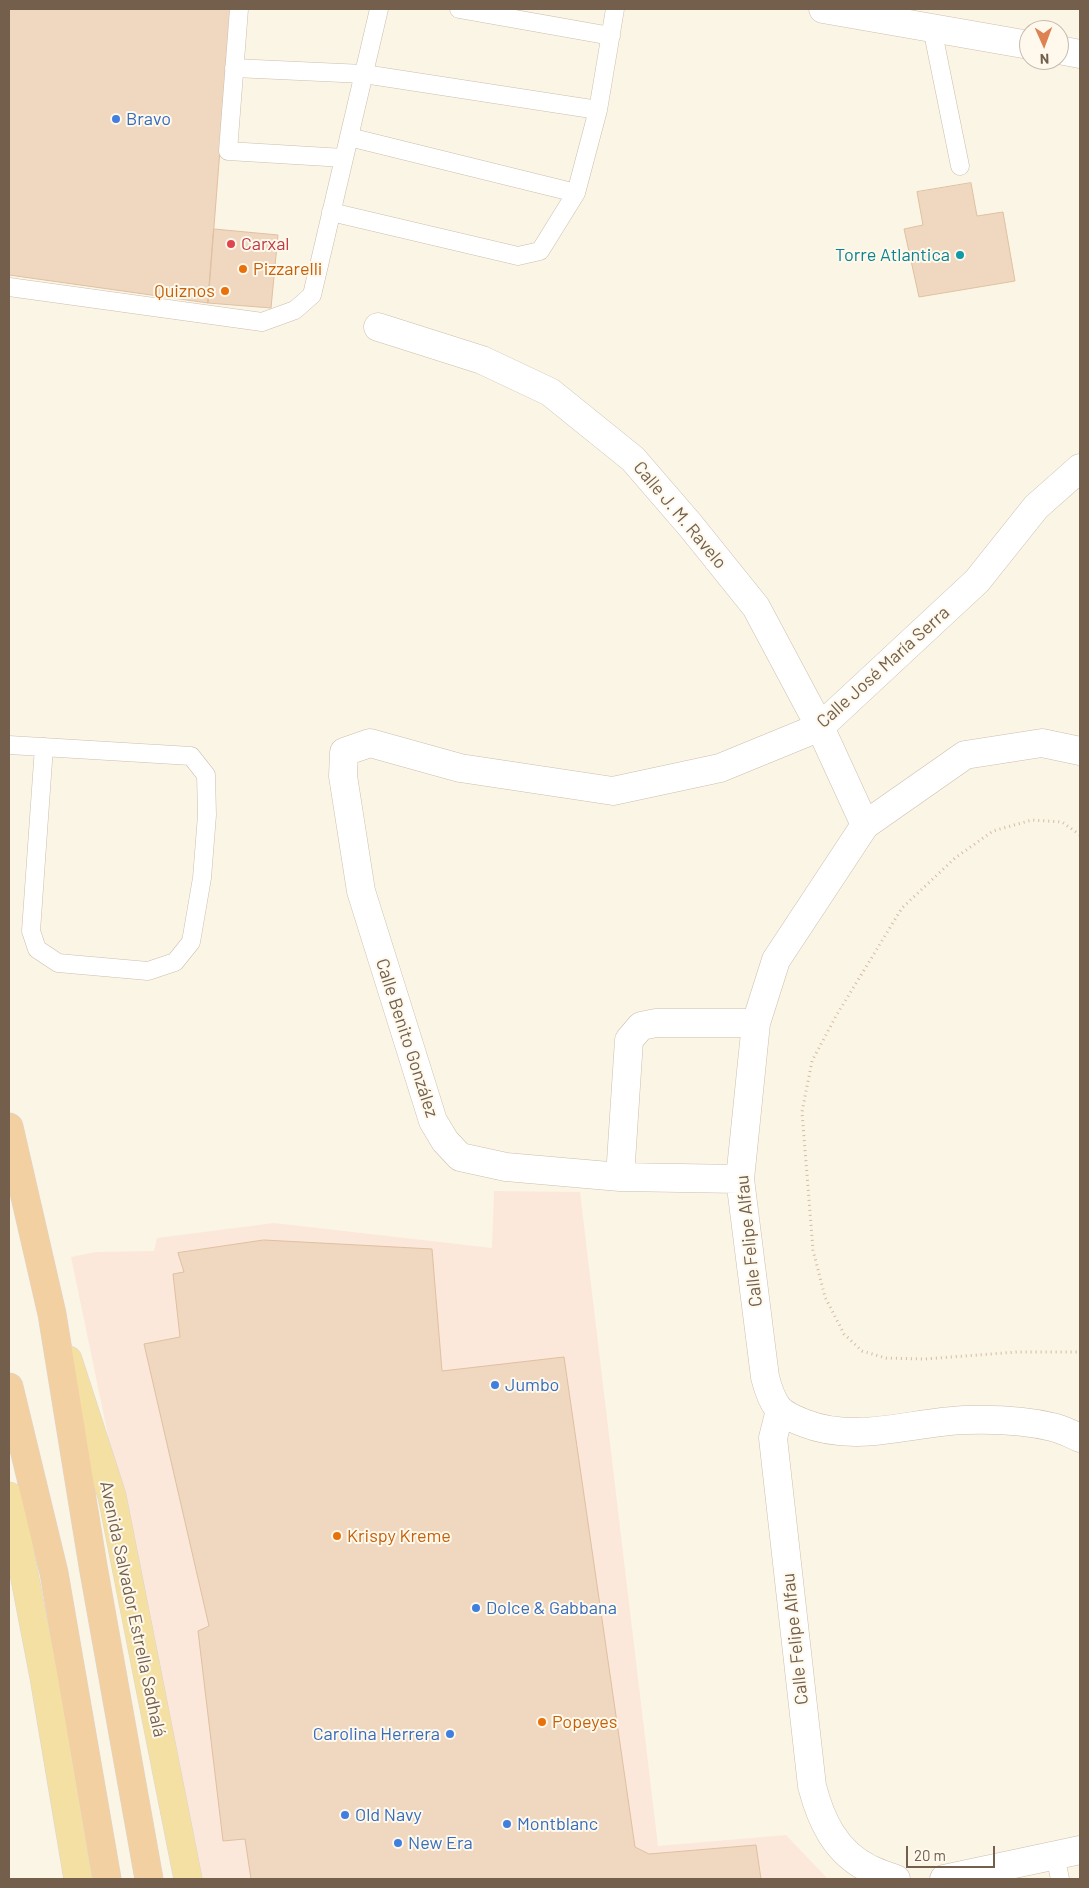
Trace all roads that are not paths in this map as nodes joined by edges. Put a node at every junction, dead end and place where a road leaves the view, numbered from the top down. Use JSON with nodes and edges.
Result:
{"nodes":[{"id":1,"x":239,"y":9,"type":"edge"},
{"id":2,"x":379,"y":9,"type":"edge"},
{"id":3,"x":459,"y":9,"type":"edge"},
{"id":4,"x":615,"y":9,"type":"edge"},
{"id":5,"x":823,"y":9,"type":"edge"},
{"id":6,"x":932,"y":28,"type":"junction"},
{"id":7,"x":612,"y":36,"type":"junction"},
{"id":8,"x":1019,"y":43,"type":"edge"},
{"id":9,"x":234,"y":68,"type":"junction"},
{"id":10,"x":364,"y":74,"type":"junction"},
{"id":11,"x":598,"y":110,"type":"junction"},
{"id":12,"x":349,"y":137,"type":"junction"},
{"id":13,"x":344,"y":158,"type":"junction"},
{"id":14,"x":960,"y":166,"type":"dead end"},
{"id":15,"x":576,"y":193,"type":"junction"},
{"id":16,"x":331,"y":212,"type":"junction"},
{"id":17,"x":9,"y":287,"type":"edge"},
{"id":18,"x":378,"y":327,"type":"dead end"},
{"id":19,"x":1080,"y":468,"type":"edge"},
{"id":20,"x":820,"y":727,"type":"junction"},
{"id":21,"x":9,"y":745,"type":"edge"},
{"id":22,"x":44,"y":747,"type":"junction"},
{"id":23,"x":1080,"y":751,"type":"edge"},
{"id":24,"x":344,"y":752,"type":"joint"},
{"id":25,"x":865,"y":825,"type":"junction"},
{"id":26,"x":756,"y":1023,"type":"junction"},
{"id":27,"x":9,"y":1127,"type":"edge"},
{"id":28,"x":620,"y":1177,"type":"junction"},
{"id":29,"x":740,"y":1179,"type":"junction"},
{"id":30,"x":52,"y":1314,"type":"junction"},
{"id":31,"x":9,"y":1387,"type":"edge"},
{"id":32,"x":780,"y":1410,"type":"junction"},
{"id":33,"x":1080,"y":1438,"type":"edge"},
{"id":34,"x":9,"y":1496,"type":"edge"},
{"id":35,"x":1065,"y":1862,"type":"edge"},
{"id":36,"x":78,"y":1879,"type":"edge"},
{"id":37,"x":107,"y":1879,"type":"edge"},
{"id":38,"x":148,"y":1879,"type":"edge"},
{"id":39,"x":188,"y":1879,"type":"edge"},
{"id":40,"x":896,"y":1879,"type":"edge"},
{"id":41,"x":944,"y":1879,"type":"edge"}],
"edges":[{"from":1,"to":9,"type":"lane"},
{"from":2,"to":10,"type":"lane"},
{"from":3,"to":7,"type":"lane"},
{"from":4,"to":7,"type":"lane"},
{"from":5,"to":6,"type":"street"},
{"from":6,"to":8,"type":"street"},
{"from":6,"to":14,"type":"lane"},
{"from":7,"to":11,"type":"lane"},
{"from":9,"to":10,"type":"lane"},
{"from":9,"to":13,"type":"lane"},
{"from":10,"to":11,"type":"lane"},
{"from":10,"to":12,"type":"lane"},
{"from":11,"to":15,"type":"lane"},
{"from":12,"to":13,"type":"lane"},
{"from":12,"to":15,"type":"lane"},
{"from":13,"to":16,"type":"lane"},
{"from":15,"to":16,"type":"lane"},
{"from":16,"to":17,"type":"lane"},
{"from":18,"to":20,"type":"street","name":"Calle J. M. Ravelo"},
{"from":19,"to":20,"type":"street","name":"Calle José María Serra"},
{"from":20,"to":24,"type":"street","name":"Calle José María Serra"},
{"from":20,"to":25,"type":"street","name":"Calle J. M. Ravelo"},
{"from":21,"to":22,"type":"lane"},
{"from":22,"to":22,"type":"lane"},
{"from":23,"to":25,"type":"street","name":"Calle Felipe Alfau"},
{"from":24,"to":28,"type":"street","name":"Calle Benito González"},
{"from":25,"to":26,"type":"street","name":"Calle Felipe Alfau"},
{"from":26,"to":28,"type":"street"},
{"from":26,"to":29,"type":"street","name":"Calle Felipe Alfau"},
{"from":27,"to":30,"type":"highway","name":"Avenida Salvador Estrella Sadhalá"},
{"from":28,"to":29,"type":"street","name":"Calle Benito González"},
{"from":29,"to":32,"type":"street","name":"Calle Felipe Alfau"},
{"from":30,"to":38,"type":"highway","name":"Avenida Salvador Estrella Sadhalá"},
{"from":30,"to":39,"type":"main road","name":"Avenida Salvador Estrella Sadhalá"},
{"from":31,"to":37,"type":"highway"},
{"from":32,"to":33,"type":"street"},
{"from":32,"to":40,"type":"street","name":"Calle Felipe Alfau"},
{"from":34,"to":36,"type":"main road"},
{"from":35,"to":41,"type":"street"}]}
